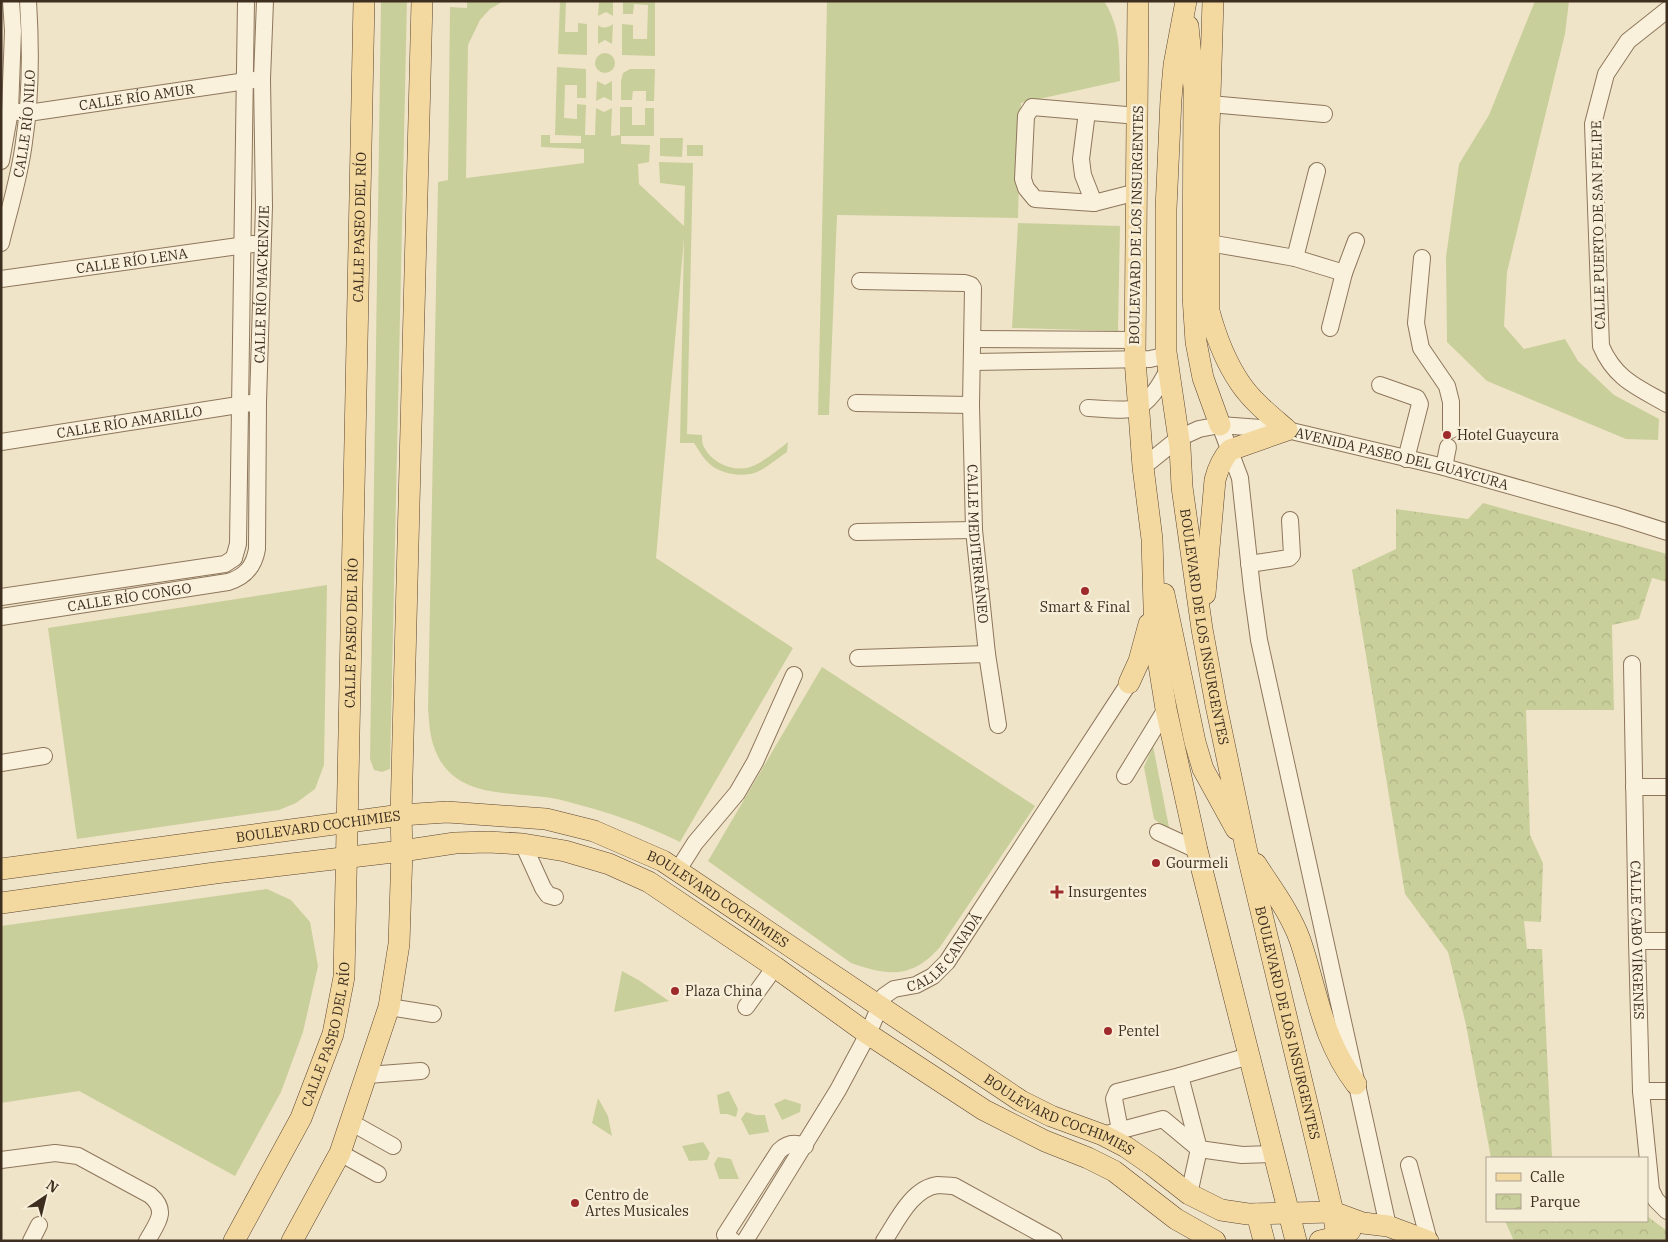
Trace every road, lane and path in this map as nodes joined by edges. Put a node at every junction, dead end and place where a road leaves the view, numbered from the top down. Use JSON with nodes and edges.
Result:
{"nodes":[{"id":1,"x":11,"y":1,"type":"edge"},
{"id":2,"x":28,"y":1,"type":"edge"},
{"id":3,"x":246,"y":1,"type":"edge"},
{"id":4,"x":265,"y":1,"type":"edge"},
{"id":5,"x":364,"y":1,"type":"edge"},
{"id":6,"x":422,"y":1,"type":"edge"},
{"id":7,"x":1213,"y":1,"type":"edge"},
{"id":8,"x":1136,"y":3,"type":"edge"},
{"id":9,"x":1185,"y":3,"type":"edge"},
{"id":10,"x":1667,"y":10,"type":"edge"},
{"id":11,"x":262,"y":79,"type":"junction"},
{"id":12,"x":244,"y":82,"type":"junction"},
{"id":13,"x":1210,"y":104,"type":"junction"},
{"id":14,"x":10,"y":111,"type":"junction"},
{"id":15,"x":28,"y":113,"type":"junction"},
{"id":16,"x":1324,"y":114,"type":"dead end"},
{"id":17,"x":1086,"y":117,"type":"junction"},
{"id":18,"x":1138,"y":121,"type":"junction"},
{"id":19,"x":1,"y":161,"type":"edge"},
{"id":20,"x":1317,"y":171,"type":"dead end"},
{"id":21,"x":1137,"y":192,"type":"junction"},
{"id":22,"x":1094,"y":203,"type":"junction"},
{"id":23,"x":263,"y":242,"type":"junction"},
{"id":24,"x":1356,"y":242,"type":"dead end"},
{"id":25,"x":1,"y":243,"type":"edge"},
{"id":26,"x":1209,"y":243,"type":"junction"},
{"id":27,"x":243,"y":245,"type":"junction"},
{"id":28,"x":1295,"y":258,"type":"junction"},
{"id":29,"x":1422,"y":258,"type":"dead end"},
{"id":30,"x":1344,"y":273,"type":"junction"},
{"id":31,"x":1,"y":279,"type":"edge"},
{"id":32,"x":860,"y":280,"type":"dead end"},
{"id":33,"x":1330,"y":328,"type":"dead end"},
{"id":34,"x":973,"y":339,"type":"junction"},
{"id":35,"x":1037,"y":340,"type":"junction"},
{"id":36,"x":1135,"y":350,"type":"junction"},
{"id":37,"x":1167,"y":360,"type":"junction"},
{"id":38,"x":973,"y":362,"type":"junction"},
{"id":39,"x":1038,"y":362,"type":"junction"},
{"id":40,"x":1380,"y":386,"type":"dead end"},
{"id":41,"x":258,"y":402,"type":"junction"},
{"id":42,"x":856,"y":403,"type":"dead end"},
{"id":43,"x":240,"y":404,"type":"junction"},
{"id":44,"x":1667,"y":404,"type":"edge"},
{"id":45,"x":971,"y":405,"type":"junction"},
{"id":46,"x":1139,"y":407,"type":"junction"},
{"id":47,"x":1088,"y":408,"type":"dead end"},
{"id":48,"x":1220,"y":425,"type":"junction"},
{"id":49,"x":1287,"y":430,"type":"junction"},
{"id":50,"x":1452,"y":430,"type":"dead end"},
{"id":51,"x":1179,"y":438,"type":"junction"},
{"id":52,"x":1,"y":442,"type":"edge"},
{"id":53,"x":1448,"y":447,"type":"dead end"},
{"id":54,"x":1230,"y":450,"type":"junction"},
{"id":55,"x":1406,"y":459,"type":"junction"},
{"id":56,"x":1144,"y":467,"type":"junction"},
{"id":57,"x":1444,"y":468,"type":"junction"},
{"id":58,"x":1290,"y":520,"type":"dead end"},
{"id":59,"x":974,"y":530,"type":"junction"},
{"id":60,"x":858,"y":532,"type":"dead end"},
{"id":61,"x":1667,"y":532,"type":"edge"},
{"id":62,"x":1152,"y":539,"type":"junction"},
{"id":63,"x":234,"y":558,"type":"junction"},
{"id":64,"x":1249,"y":564,"type":"junction"},
{"id":65,"x":252,"y":566,"type":"junction"},
{"id":66,"x":76,"y":587,"type":"junction"},
{"id":67,"x":1,"y":598,"type":"edge"},
{"id":68,"x":79,"y":605,"type":"junction"},
{"id":69,"x":1154,"y":607,"type":"junction"},
{"id":70,"x":1,"y":617,"type":"edge"},
{"id":71,"x":1202,"y":629,"type":"junction"},
{"id":72,"x":987,"y":654,"type":"junction"},
{"id":73,"x":858,"y":658,"type":"dead end"},
{"id":74,"x":1632,"y":664,"type":"dead end"},
{"id":75,"x":794,"y":675,"type":"dead end"},
{"id":76,"x":1129,"y":683,"type":"joint"},
{"id":77,"x":1166,"y":709,"type":"junction"},
{"id":78,"x":998,"y":725,"type":"dead end"},
{"id":79,"x":44,"y":756,"type":"dead end"},
{"id":80,"x":1,"y":763,"type":"edge"},
{"id":81,"x":1125,"y":776,"type":"dead end"},
{"id":82,"x":1634,"y":787,"type":"junction"},
{"id":83,"x":1667,"y":787,"type":"edge"},
{"id":84,"x":401,"y":815,"type":"junction"},
{"id":85,"x":347,"y":822,"type":"junction"},
{"id":86,"x":1158,"y":832,"type":"dead end"},
{"id":87,"x":523,"y":844,"type":"junction"},
{"id":88,"x":1246,"y":848,"type":"junction"},
{"id":89,"x":1197,"y":850,"type":"junction"},
{"id":90,"x":402,"y":851,"type":"junction"},
{"id":91,"x":346,"y":857,"type":"junction"},
{"id":92,"x":1,"y":869,"type":"edge"},
{"id":93,"x":678,"y":870,"type":"junction"},
{"id":94,"x":555,"y":897,"type":"dead end"},
{"id":95,"x":1,"y":903,"type":"edge"},
{"id":96,"x":1667,"y":941,"type":"edge"},
{"id":97,"x":1637,"y":942,"type":"junction"},
{"id":98,"x":775,"y":967,"type":"junction"},
{"id":99,"x":389,"y":1007,"type":"junction"},
{"id":100,"x":746,"y":1007,"type":"dead end"},
{"id":101,"x":879,"y":1007,"type":"junction"},
{"id":102,"x":433,"y":1014,"type":"dead end"},
{"id":103,"x":868,"y":1034,"type":"junction"},
{"id":104,"x":1249,"y":1056,"type":"junction"},
{"id":105,"x":422,"y":1071,"type":"dead end"},
{"id":106,"x":367,"y":1075,"type":"junction"},
{"id":107,"x":1180,"y":1076,"type":"junction"},
{"id":108,"x":1356,"y":1084,"type":"junction"},
{"id":109,"x":1641,"y":1090,"type":"junction"},
{"id":110,"x":1667,"y":1090,"type":"edge"},
{"id":111,"x":352,"y":1123,"type":"junction"},
{"id":112,"x":1112,"y":1132,"type":"junction"},
{"id":113,"x":393,"y":1146,"type":"dead end"},
{"id":114,"x":805,"y":1146,"type":"junction"},
{"id":115,"x":1198,"y":1149,"type":"junction"},
{"id":116,"x":1274,"y":1154,"type":"junction"},
{"id":117,"x":1648,"y":1157,"type":"edge"},
{"id":118,"x":338,"y":1159,"type":"junction"},
{"id":119,"x":1,"y":1160,"type":"edge"},
{"id":120,"x":1648,"y":1160,"type":"edge"},
{"id":121,"x":1409,"y":1165,"type":"dead end"},
{"id":122,"x":376,"y":1179,"type":"dead end"},
{"id":123,"x":1189,"y":1194,"type":"junction"},
{"id":124,"x":1667,"y":1211,"type":"edge"},
{"id":125,"x":1289,"y":1212,"type":"junction"},
{"id":126,"x":1333,"y":1212,"type":"junction"},
{"id":127,"x":1257,"y":1214,"type":"junction"},
{"id":128,"x":1363,"y":1224,"type":"junction"},
{"id":129,"x":39,"y":1225,"type":"dead end"},
{"id":130,"x":1388,"y":1226,"type":"junction"},
{"id":131,"x":729,"y":1238,"type":"edge"},
{"id":132,"x":1212,"y":1240,"type":"edge"},
{"id":133,"x":1332,"y":1240,"type":"edge"},
{"id":134,"x":31,"y":1241,"type":"edge"},
{"id":135,"x":148,"y":1241,"type":"edge"},
{"id":136,"x":234,"y":1241,"type":"edge"},
{"id":137,"x":292,"y":1241,"type":"edge"},
{"id":138,"x":745,"y":1241,"type":"edge"},
{"id":139,"x":884,"y":1241,"type":"edge"},
{"id":140,"x":1054,"y":1241,"type":"edge"},
{"id":141,"x":1264,"y":1241,"type":"edge"},
{"id":142,"x":1296,"y":1241,"type":"edge"},
{"id":143,"x":1429,"y":1241,"type":"edge"}],
"edges":[{"from":1,"to":14,"type":"street","name":"CALLE RÍO NILO"},
{"from":2,"to":15,"type":"street","name":"CALLE RÍO NILO"},
{"from":3,"to":12,"type":"street","name":"CALLE RÍO MACKENZIE"},
{"from":4,"to":11,"type":"street","name":"CALLE RÍO MACKENZIE"},
{"from":5,"to":85,"type":"main road","name":"CALLE PASEO DEL RÍO"},
{"from":6,"to":84,"type":"main road"},
{"from":7,"to":13,"type":"main road"},
{"from":8,"to":18,"type":"main road","name":"BOULEVARD DE LOS INSURGENTES"},
{"from":9,"to":37,"type":"main road","name":"BOULEVARD DE LOS INSURGENTES"},
{"from":9,"to":48,"type":"main road"},
{"from":10,"to":44,"type":"street","name":"CALLE PUERTO DE SAN FELIPE"},
{"from":11,"to":12,"type":"street","name":"CALLE RÍO AMUR"},
{"from":11,"to":23,"type":"street","name":"CALLE RÍO MACKENZIE"},
{"from":12,"to":15,"type":"street","name":"CALLE RÍO AMUR"},
{"from":12,"to":27,"type":"street","name":"CALLE RÍO MACKENZIE"},
{"from":13,"to":16,"type":"street"},
{"from":13,"to":26,"type":"main road"},
{"from":14,"to":15,"type":"street","name":"CALLE RÍO AMUR"},
{"from":14,"to":19,"type":"street","name":"CALLE RÍO NILO"},
{"from":15,"to":25,"type":"street","name":"CALLE RÍO NILO"},
{"from":17,"to":18,"type":"street"},
{"from":17,"to":22,"type":"street"},
{"from":17,"to":22,"type":"street"},
{"from":18,"to":21,"type":"main road","name":"BOULEVARD DE LOS INSURGENTES"},
{"from":20,"to":28,"type":"street"},
{"from":21,"to":22,"type":"street"},
{"from":21,"to":36,"type":"main road","name":"BOULEVARD DE LOS INSURGENTES"},
{"from":23,"to":27,"type":"street","name":"CALLE RÍO LENA"},
{"from":23,"to":41,"type":"street","name":"CALLE RÍO MACKENZIE"},
{"from":24,"to":30,"type":"street"},
{"from":26,"to":28,"type":"street"},
{"from":26,"to":49,"type":"main road"},
{"from":27,"to":31,"type":"street","name":"CALLE RÍO LENA"},
{"from":27,"to":43,"type":"street","name":"CALLE RÍO MACKENZIE"},
{"from":28,"to":30,"type":"street"},
{"from":29,"to":50,"type":"street"},
{"from":30,"to":33,"type":"street"},
{"from":32,"to":34,"type":"street","name":"CALLE MEDITERRÁNEO"},
{"from":34,"to":35,"type":"street"},
{"from":34,"to":38,"type":"street","name":"CALLE MEDITERRÁNEO"},
{"from":35,"to":36,"type":"street"},
{"from":35,"to":39,"type":"street"},
{"from":36,"to":37,"type":"street"},
{"from":36,"to":39,"type":"street"},
{"from":36,"to":46,"type":"main road","name":"BOULEVARD DE LOS INSURGENTES"},
{"from":37,"to":46,"type":"street"},
{"from":37,"to":51,"type":"main road","name":"BOULEVARD DE LOS INSURGENTES"},
{"from":38,"to":39,"type":"street"},
{"from":38,"to":45,"type":"street","name":"CALLE MEDITERRÁNEO"},
{"from":40,"to":55,"type":"street"},
{"from":41,"to":43,"type":"street","name":"CALLE RÍO AMARILLO"},
{"from":41,"to":65,"type":"street","name":"CALLE RÍO MACKENZIE"},
{"from":42,"to":45,"type":"street"},
{"from":43,"to":52,"type":"street","name":"CALLE RÍO AMARILLO"},
{"from":43,"to":63,"type":"street","name":"CALLE RÍO MACKENZIE"},
{"from":45,"to":59,"type":"street","name":"CALLE MEDITERRÁNEO"},
{"from":46,"to":47,"type":"street"},
{"from":46,"to":56,"type":"main road","name":"BOULEVARD DE LOS INSURGENTES"},
{"from":48,"to":49,"type":"street","name":"AVENIDA PASEO DEL GUAYCURA"},
{"from":48,"to":51,"type":"street","name":"AVENIDA PASEO DEL GUAYCURA"},
{"from":48,"to":54,"type":"street"},
{"from":49,"to":54,"type":"main road"},
{"from":49,"to":55,"type":"street","name":"AVENIDA PASEO DEL GUAYCURA"},
{"from":51,"to":56,"type":"street","name":"AVENIDA PASEO DEL GUAYCURA"},
{"from":51,"to":71,"type":"main road","name":"BOULEVARD DE LOS INSURGENTES"},
{"from":53,"to":57,"type":"street"},
{"from":54,"to":64,"type":"street"},
{"from":54,"to":71,"type":"main road"},
{"from":55,"to":57,"type":"street","name":"AVENIDA PASEO DEL GUAYCURA"},
{"from":56,"to":62,"type":"main road","name":"BOULEVARD DE LOS INSURGENTES"},
{"from":57,"to":61,"type":"street","name":"AVENIDA PASEO DEL GUAYCURA"},
{"from":58,"to":64,"type":"street"},
{"from":59,"to":60,"type":"street"},
{"from":59,"to":72,"type":"street","name":"CALLE MEDITERRÁNEO"},
{"from":62,"to":69,"type":"main road","name":"BOULEVARD DE LOS INSURGENTES"},
{"from":62,"to":88,"type":"main road"},
{"from":63,"to":65,"type":"street"},
{"from":63,"to":66,"type":"street","name":"CALLE RÍO CONGO"},
{"from":64,"to":108,"type":"street"},
{"from":65,"to":68,"type":"street","name":"CALLE RÍO CONGO"},
{"from":66,"to":67,"type":"street","name":"CALLE RÍO CONGO"},
{"from":66,"to":68,"type":"street"},
{"from":68,"to":70,"type":"street","name":"CALLE RÍO CONGO"},
{"from":69,"to":76,"type":"main road"},
{"from":69,"to":77,"type":"main road","name":"BOULEVARD DE LOS INSURGENTES"},
{"from":71,"to":88,"type":"main road","name":"BOULEVARD DE LOS INSURGENTES"},
{"from":72,"to":73,"type":"street"},
{"from":72,"to":78,"type":"street","name":"CALLE MEDITERRÁNEO"},
{"from":74,"to":82,"type":"street","name":"CALLE CABO VÍRGENES"},
{"from":75,"to":93,"type":"street"},
{"from":76,"to":101,"type":"street","name":"CALLE CANADÁ"},
{"from":77,"to":81,"type":"street"},
{"from":77,"to":89,"type":"main road","name":"BOULEVARD DE LOS INSURGENTES"},
{"from":79,"to":80,"type":"street"},
{"from":82,"to":83,"type":"street"},
{"from":82,"to":97,"type":"street","name":"CALLE CABO VÍRGENES"},
{"from":84,"to":85,"type":"main road","name":"BOULEVARD COCHIMIES"},
{"from":84,"to":90,"type":"main road"},
{"from":84,"to":93,"type":"main road","name":"BOULEVARD COCHIMIES"},
{"from":85,"to":91,"type":"main road","name":"CALLE PASEO DEL RÍO"},
{"from":85,"to":92,"type":"main road","name":"BOULEVARD COCHIMIES"},
{"from":86,"to":89,"type":"street"},
{"from":87,"to":90,"type":"main road","name":"BOULEVARD COCHIMIES"},
{"from":87,"to":94,"type":"street"},
{"from":87,"to":98,"type":"main road","name":"BOULEVARD COCHIMIES"},
{"from":88,"to":108,"type":"main road"},
{"from":88,"to":126,"type":"main road","name":"BOULEVARD DE LOS INSURGENTES"},
{"from":89,"to":104,"type":"main road","name":"BOULEVARD DE LOS INSURGENTES"},
{"from":90,"to":91,"type":"main road","name":"BOULEVARD COCHIMIES"},
{"from":90,"to":99,"type":"main road"},
{"from":91,"to":95,"type":"main road","name":"BOULEVARD COCHIMIES"},
{"from":91,"to":136,"type":"main road","name":"CALLE PASEO DEL RÍO"},
{"from":93,"to":101,"type":"main road","name":"BOULEVARD COCHIMIES"},
{"from":96,"to":97,"type":"street"},
{"from":97,"to":109,"type":"street","name":"CALLE CABO VÍRGENES"},
{"from":98,"to":100,"type":"street"},
{"from":98,"to":103,"type":"main road","name":"BOULEVARD COCHIMIES"},
{"from":99,"to":102,"type":"street"},
{"from":99,"to":106,"type":"main road"},
{"from":101,"to":103,"type":"street","name":"CALLE CANADÁ"},
{"from":101,"to":112,"type":"main road","name":"BOULEVARD COCHIMIES"},
{"from":103,"to":114,"type":"street","name":"CALLE CANADÁ"},
{"from":103,"to":132,"type":"main road","name":"BOULEVARD COCHIMIES"},
{"from":104,"to":107,"type":"street"},
{"from":104,"to":116,"type":"main road","name":"BOULEVARD DE LOS INSURGENTES"},
{"from":105,"to":106,"type":"street"},
{"from":106,"to":111,"type":"main road"},
{"from":107,"to":112,"type":"street"},
{"from":107,"to":115,"type":"street"},
{"from":108,"to":130,"type":"street"},
{"from":109,"to":110,"type":"street"},
{"from":109,"to":117,"type":"street","name":"CALLE CABO VÍRGENES"},
{"from":111,"to":113,"type":"street"},
{"from":111,"to":118,"type":"main road"},
{"from":112,"to":115,"type":"street"},
{"from":112,"to":123,"type":"main road","name":"BOULEVARD COCHIMIES"},
{"from":114,"to":131,"type":"street"},
{"from":114,"to":138,"type":"street","name":"CALLE CANADÁ"},
{"from":115,"to":116,"type":"street"},
{"from":115,"to":123,"type":"street"},
{"from":116,"to":125,"type":"main road","name":"BOULEVARD DE LOS INSURGENTES"},
{"from":118,"to":122,"type":"street"},
{"from":118,"to":137,"type":"main road"},
{"from":119,"to":135,"type":"street"},
{"from":120,"to":124,"type":"street","name":"CALLE CABO VÍRGENES"},
{"from":121,"to":143,"type":"street"},
{"from":123,"to":127,"type":"main road","name":"BOULEVARD COCHIMIES"},
{"from":125,"to":126,"type":"main road","name":"BOULEVARD COCHIMIES"},
{"from":125,"to":127,"type":"main road","name":"BOULEVARD COCHIMIES"},
{"from":125,"to":142,"type":"main road","name":"BOULEVARD DE LOS INSURGENTES"},
{"from":126,"to":128,"type":"main road","name":"BOULEVARD COCHIMIES"},
{"from":126,"to":133,"type":"main road","name":"BOULEVARD DE LOS INSURGENTES"},
{"from":127,"to":141,"type":"main road"},
{"from":128,"to":130,"type":"main road","name":"BOULEVARD COCHIMIES"},
{"from":128,"to":133,"type":"main road"},
{"from":129,"to":134,"type":"street"},
{"from":130,"to":143,"type":"main road","name":"BOULEVARD COCHIMIES"},
{"from":139,"to":140,"type":"street"}]}
